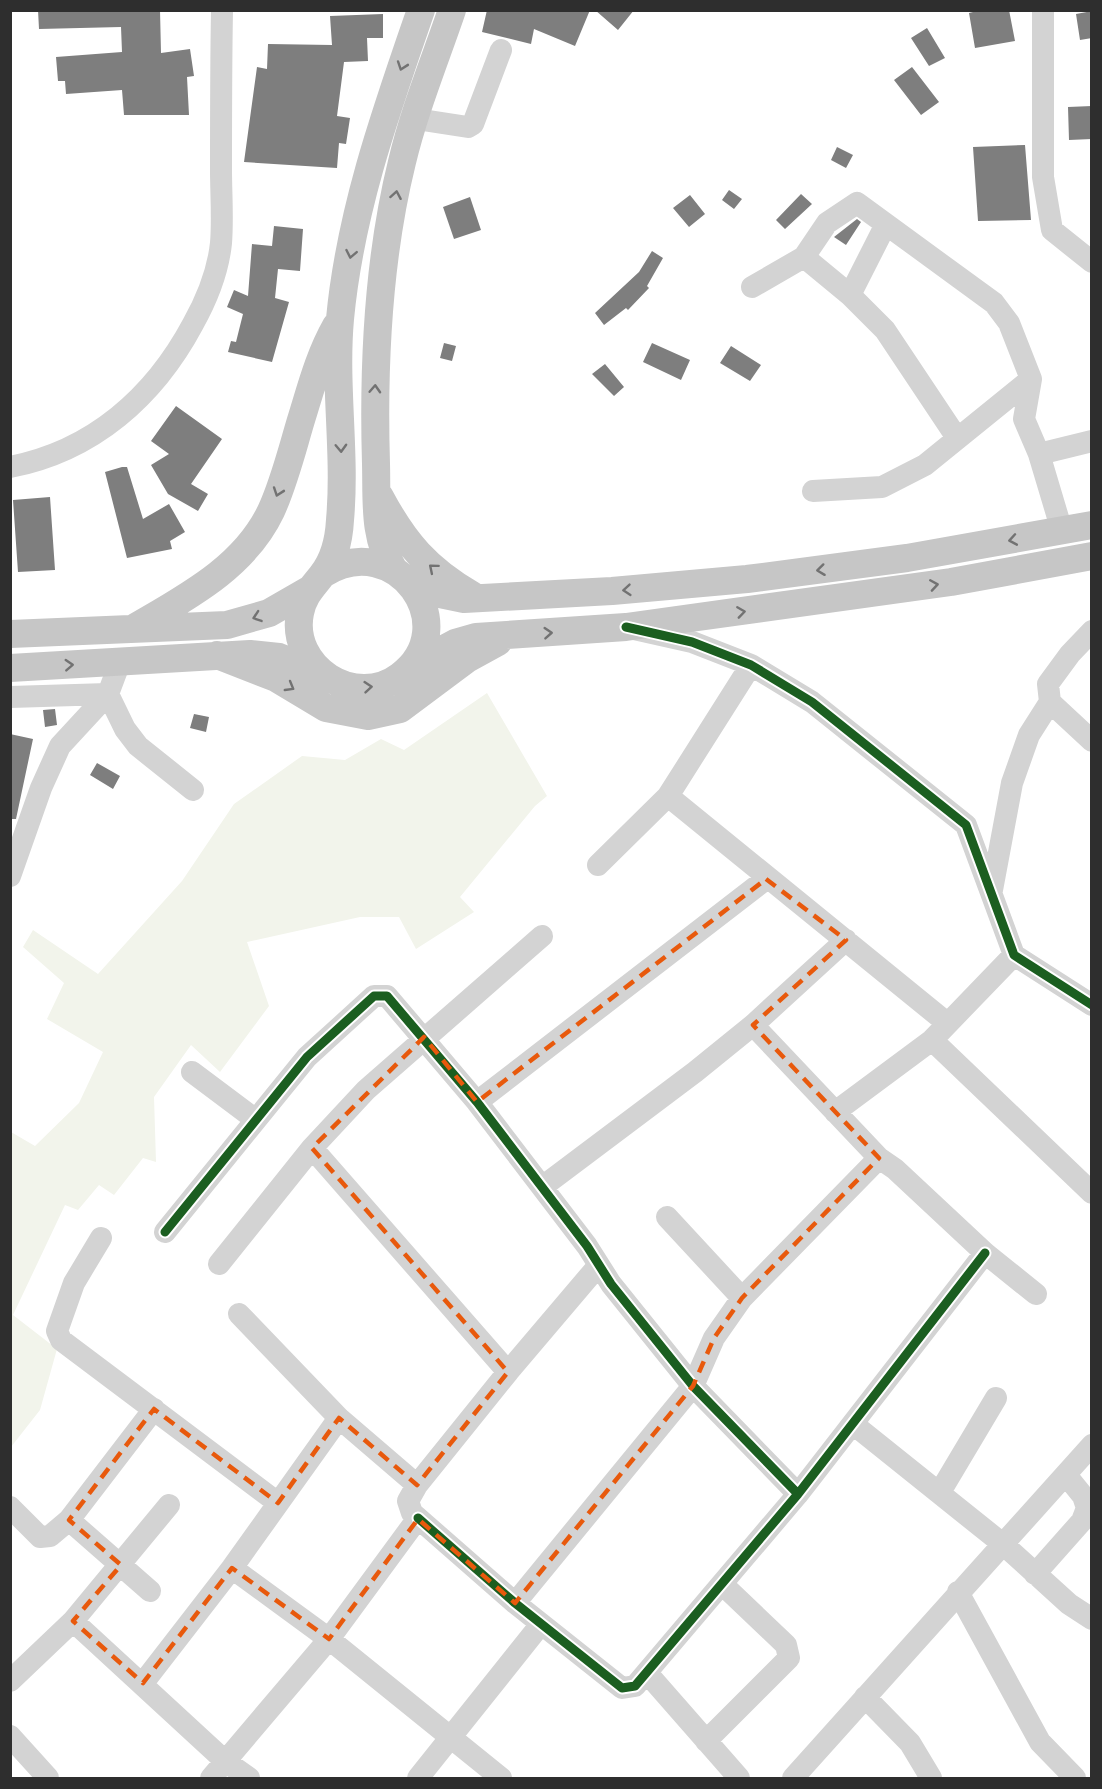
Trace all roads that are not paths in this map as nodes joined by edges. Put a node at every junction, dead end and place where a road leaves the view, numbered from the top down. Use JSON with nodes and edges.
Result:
{"nodes":[{"id":1,"x":222,"y":10,"type":"edge"},
{"id":2,"x":421,"y":10,"type":"edge"},
{"id":3,"x":452,"y":10,"type":"edge"},
{"id":4,"x":1043,"y":10,"type":"edge"},
{"id":5,"x":501,"y":50,"type":"dead end"},
{"id":6,"x":416,"y":119,"type":"junction"},
{"id":7,"x":886,"y":224,"type":"junction"},
{"id":8,"x":804,"y":257,"type":"junction"},
{"id":9,"x":1092,"y":262,"type":"edge"},
{"id":10,"x":752,"y":287,"type":"dead end"},
{"id":11,"x":850,"y":295,"type":"junction"},
{"id":12,"x":340,"y":319,"type":"junction"},
{"id":13,"x":1031,"y":379,"type":"junction"},
{"id":14,"x":957,"y":438,"type":"junction"},
{"id":15,"x":1092,"y":441,"type":"edge"},
{"id":16,"x":1039,"y":454,"type":"junction"},
{"id":17,"x":10,"y":467,"type":"edge"},
{"id":18,"x":813,"y":491,"type":"dead end"},
{"id":19,"x":377,"y":492,"type":"junction"},
{"id":20,"x":1092,"y":525,"type":"edge"},
{"id":21,"x":1062,"y":531,"type":"junction"},
{"id":22,"x":1092,"y":556,"type":"edge"},
{"id":23,"x":401,"y":575,"type":"junction"},
{"id":24,"x":316,"y":582,"type":"junction"},
{"id":25,"x":482,"y":600,"type":"junction"},
{"id":26,"x":626,"y":627,"type":"junction"},
{"id":27,"x":134,"y":628,"type":"junction"},
{"id":28,"x":1092,"y":631,"type":"edge"},
{"id":29,"x":10,"y":634,"type":"edge"},
{"id":30,"x":508,"y":636,"type":"junction"},
{"id":31,"x":218,"y":655,"type":"junction"},
{"id":32,"x":120,"y":663,"type":"junction"},
{"id":33,"x":751,"y":665,"type":"junction"},
{"id":34,"x":412,"y":666,"type":"junction"},
{"id":35,"x":10,"y":668,"type":"edge"},
{"id":36,"x":322,"y":674,"type":"junction"},
{"id":37,"x":108,"y":694,"type":"junction"},
{"id":38,"x":10,"y":697,"type":"edge"},
{"id":39,"x":1050,"y":702,"type":"junction"},
{"id":40,"x":1092,"y":741,"type":"edge"},
{"id":41,"x":192,"y":790,"type":"dead end"},
{"id":42,"x":668,"y":796,"type":"junction"},
{"id":43,"x":598,"y":864,"type":"dead end"},
{"id":44,"x":10,"y":876,"type":"edge"},
{"id":45,"x":766,"y":879,"type":"junction"},
{"id":46,"x":991,"y":894,"type":"junction"},
{"id":47,"x":542,"y":936,"type":"dead end"},
{"id":48,"x":846,"y":940,"type":"junction"},
{"id":49,"x":1014,"y":955,"type":"junction"},
{"id":50,"x":1091,"y":999,"type":"edge"},
{"id":51,"x":753,"y":1024,"type":"junction"},
{"id":52,"x":940,"y":1032,"type":"junction"},
{"id":53,"x":424,"y":1037,"type":"junction"},
{"id":54,"x":192,"y":1072,"type":"dead end"},
{"id":55,"x":477,"y":1102,"type":"junction"},
{"id":56,"x":835,"y":1112,"type":"junction"},
{"id":57,"x":256,"y":1120,"type":"junction"},
{"id":58,"x":312,"y":1148,"type":"junction"},
{"id":59,"x":879,"y":1158,"type":"junction"},
{"id":60,"x":542,"y":1187,"type":"junction"},
{"id":61,"x":1092,"y":1193,"type":"edge"},
{"id":62,"x":667,"y":1217,"type":"dead end"},
{"id":63,"x":165,"y":1232,"type":"dead end"},
{"id":64,"x":101,"y":1238,"type":"dead end"},
{"id":65,"x":985,"y":1253,"type":"junction"},
{"id":66,"x":219,"y":1264,"type":"dead end"},
{"id":67,"x":598,"y":1266,"type":"junction"},
{"id":68,"x":1036,"y":1294,"type":"dead end"},
{"id":69,"x":742,"y":1298,"type":"junction"},
{"id":70,"x":239,"y":1314,"type":"dead end"},
{"id":71,"x":508,"y":1372,"type":"junction"},
{"id":72,"x":693,"y":1386,"type":"junction"},
{"id":73,"x":996,"y":1398,"type":"dead end"},
{"id":74,"x":154,"y":1409,"type":"junction"},
{"id":75,"x":339,"y":1418,"type":"junction"},
{"id":76,"x":852,"y":1424,"type":"junction"},
{"id":77,"x":1088,"y":1454,"type":"edge"},
{"id":78,"x":1066,"y":1475,"type":"junction"},
{"id":79,"x":417,"y":1485,"type":"junction"},
{"id":80,"x":940,"y":1492,"type":"junction"},
{"id":81,"x":798,"y":1494,"type":"junction"},
{"id":82,"x":278,"y":1503,"type":"junction"},
{"id":83,"x":169,"y":1505,"type":"dead end"},
{"id":84,"x":10,"y":1507,"type":"edge"},
{"id":85,"x":418,"y":1518,"type":"junction"},
{"id":86,"x":69,"y":1520,"type":"junction"},
{"id":87,"x":1087,"y":1524,"type":"edge"},
{"id":88,"x":1004,"y":1545,"type":"junction"},
{"id":89,"x":121,"y":1565,"type":"junction"},
{"id":90,"x":232,"y":1568,"type":"junction"},
{"id":91,"x":1035,"y":1574,"type":"junction"},
{"id":92,"x":722,"y":1584,"type":"junction"},
{"id":93,"x":150,"y":1591,"type":"dead end"},
{"id":94,"x":958,"y":1592,"type":"junction"},
{"id":95,"x":515,"y":1603,"type":"junction"},
{"id":96,"x":1092,"y":1619,"type":"edge"},
{"id":97,"x":74,"y":1621,"type":"junction"},
{"id":98,"x":541,"y":1624,"type":"junction"},
{"id":99,"x":329,"y":1639,"type":"junction"},
{"id":100,"x":647,"y":1673,"type":"junction"},
{"id":101,"x":10,"y":1682,"type":"edge"},
{"id":102,"x":143,"y":1683,"type":"junction"},
{"id":103,"x":865,"y":1697,"type":"junction"},
{"id":104,"x":10,"y":1736,"type":"edge"},
{"id":105,"x":450,"y":1739,"type":"junction"},
{"id":106,"x":706,"y":1741,"type":"junction"},
{"id":107,"x":225,"y":1761,"type":"junction"},
{"id":108,"x":48,"y":1779,"type":"edge"},
{"id":109,"x":211,"y":1779,"type":"edge"},
{"id":110,"x":249,"y":1779,"type":"edge"},
{"id":111,"x":418,"y":1779,"type":"edge"},
{"id":112,"x":501,"y":1779,"type":"edge"},
{"id":113,"x":739,"y":1779,"type":"edge"},
{"id":114,"x":793,"y":1779,"type":"edge"},
{"id":115,"x":931,"y":1779,"type":"edge"},
{"id":116,"x":1075,"y":1779,"type":"edge"}],
"edges":[{"from":1,"to":17,"type":"street"},
{"from":2,"to":12,"type":"main road","one_way":true},
{"from":3,"to":6,"type":"main road"},
{"from":4,"to":9,"type":"street"},
{"from":5,"to":6,"type":"street"},
{"from":19,"to":6,"type":"main road","one_way":true},
{"from":7,"to":8,"type":"street"},
{"from":7,"to":11,"type":"street"},
{"from":7,"to":13,"type":"street"},
{"from":8,"to":10,"type":"street"},
{"from":8,"to":11,"type":"street"},
{"from":11,"to":14,"type":"street"},
{"from":12,"to":24,"type":"main road","one_way":true},
{"from":12,"to":27,"type":"main road","one_way":true},
{"from":13,"to":14,"type":"street"},
{"from":13,"to":16,"type":"street"},
{"from":14,"to":18,"type":"street"},
{"from":15,"to":16,"type":"street"},
{"from":16,"to":21,"type":"street"},
{"from":19,"to":23,"type":"main road"},
{"from":25,"to":19,"type":"main road","one_way":true},
{"from":20,"to":21,"type":"main road"},
{"from":21,"to":25,"type":"main road","one_way":true},
{"from":26,"to":22,"type":"main road","one_way":true},
{"from":23,"to":24,"type":"main road"},
{"from":23,"to":25,"type":"main road"},
{"from":23,"to":34,"type":"main road"},
{"from":24,"to":27,"type":"main road","one_way":true},
{"from":24,"to":36,"type":"main road"},
{"from":30,"to":26,"type":"main road","one_way":true},
{"from":26,"to":33,"type":"street"},
{"from":27,"to":29,"type":"main road"},
{"from":28,"to":39,"type":"street"},
{"from":31,"to":30,"type":"main road","one_way":true},
{"from":30,"to":34,"type":"main road"},
{"from":31,"to":32,"type":"main road"},
{"from":31,"to":36,"type":"main road"},
{"from":35,"to":32,"type":"main road","one_way":true},
{"from":32,"to":37,"type":"street"},
{"from":33,"to":42,"type":"street"},
{"from":33,"to":46,"type":"street"},
{"from":36,"to":34,"type":"main road","one_way":true},
{"from":37,"to":38,"type":"street"},
{"from":37,"to":41,"type":"street"},
{"from":37,"to":44,"type":"street"},
{"from":39,"to":40,"type":"street"},
{"from":39,"to":46,"type":"street"},
{"from":42,"to":43,"type":"street"},
{"from":42,"to":45,"type":"street"},
{"from":45,"to":48,"type":"street"},
{"from":45,"to":55,"type":"street"},
{"from":46,"to":49,"type":"street"},
{"from":47,"to":53,"type":"street"},
{"from":48,"to":51,"type":"street"},
{"from":48,"to":52,"type":"street"},
{"from":49,"to":50,"type":"street"},
{"from":49,"to":52,"type":"street"},
{"from":51,"to":56,"type":"street"},
{"from":51,"to":60,"type":"street"},
{"from":52,"to":56,"type":"street"},
{"from":52,"to":61,"type":"street"},
{"from":53,"to":55,"type":"street"},
{"from":53,"to":57,"type":"street"},
{"from":53,"to":58,"type":"street"},
{"from":54,"to":57,"type":"street"},
{"from":55,"to":60,"type":"street"},
{"from":56,"to":59,"type":"street"},
{"from":57,"to":63,"type":"street"},
{"from":58,"to":66,"type":"street"},
{"from":58,"to":71,"type":"street"},
{"from":59,"to":65,"type":"street"},
{"from":59,"to":69,"type":"street"},
{"from":60,"to":67,"type":"street"},
{"from":62,"to":69,"type":"street"},
{"from":64,"to":74,"type":"street"},
{"from":65,"to":68,"type":"street"},
{"from":65,"to":76,"type":"street"},
{"from":67,"to":71,"type":"street"},
{"from":67,"to":72,"type":"street"},
{"from":69,"to":72,"type":"street"},
{"from":70,"to":75,"type":"street"},
{"from":71,"to":79,"type":"street"},
{"from":72,"to":81,"type":"street"},
{"from":72,"to":95,"type":"street"},
{"from":73,"to":80,"type":"street"},
{"from":74,"to":82,"type":"street"},
{"from":74,"to":86,"type":"street"},
{"from":75,"to":79,"type":"street"},
{"from":75,"to":82,"type":"street"},
{"from":76,"to":80,"type":"street"},
{"from":76,"to":81,"type":"street"},
{"from":77,"to":78,"type":"street"},
{"from":78,"to":87,"type":"street"},
{"from":78,"to":88,"type":"street"},
{"from":79,"to":85,"type":"street"},
{"from":80,"to":88,"type":"street"},
{"from":81,"to":92,"type":"street"},
{"from":82,"to":90,"type":"street"},
{"from":83,"to":89,"type":"street"},
{"from":84,"to":86,"type":"street"},
{"from":85,"to":95,"type":"street"},
{"from":85,"to":99,"type":"street"},
{"from":86,"to":89,"type":"street"},
{"from":87,"to":91,"type":"street"},
{"from":88,"to":91,"type":"street"},
{"from":88,"to":94,"type":"street"},
{"from":89,"to":93,"type":"street"},
{"from":89,"to":97,"type":"street"},
{"from":90,"to":99,"type":"street"},
{"from":90,"to":102,"type":"street"},
{"from":91,"to":96,"type":"street"},
{"from":92,"to":100,"type":"street"},
{"from":92,"to":106,"type":"street"},
{"from":94,"to":103,"type":"street"},
{"from":94,"to":116,"type":"street"},
{"from":95,"to":98,"type":"street"},
{"from":97,"to":101,"type":"street"},
{"from":97,"to":102,"type":"street"},
{"from":98,"to":100,"type":"street"},
{"from":98,"to":105,"type":"street"},
{"from":99,"to":105,"type":"street"},
{"from":99,"to":107,"type":"street"},
{"from":100,"to":106,"type":"street"},
{"from":102,"to":107,"type":"street"},
{"from":103,"to":114,"type":"street"},
{"from":103,"to":115,"type":"street"},
{"from":104,"to":108,"type":"street"},
{"from":105,"to":111,"type":"street"},
{"from":105,"to":112,"type":"street"},
{"from":106,"to":113,"type":"street"},
{"from":107,"to":109,"type":"street"},
{"from":107,"to":110,"type":"street"}]}
